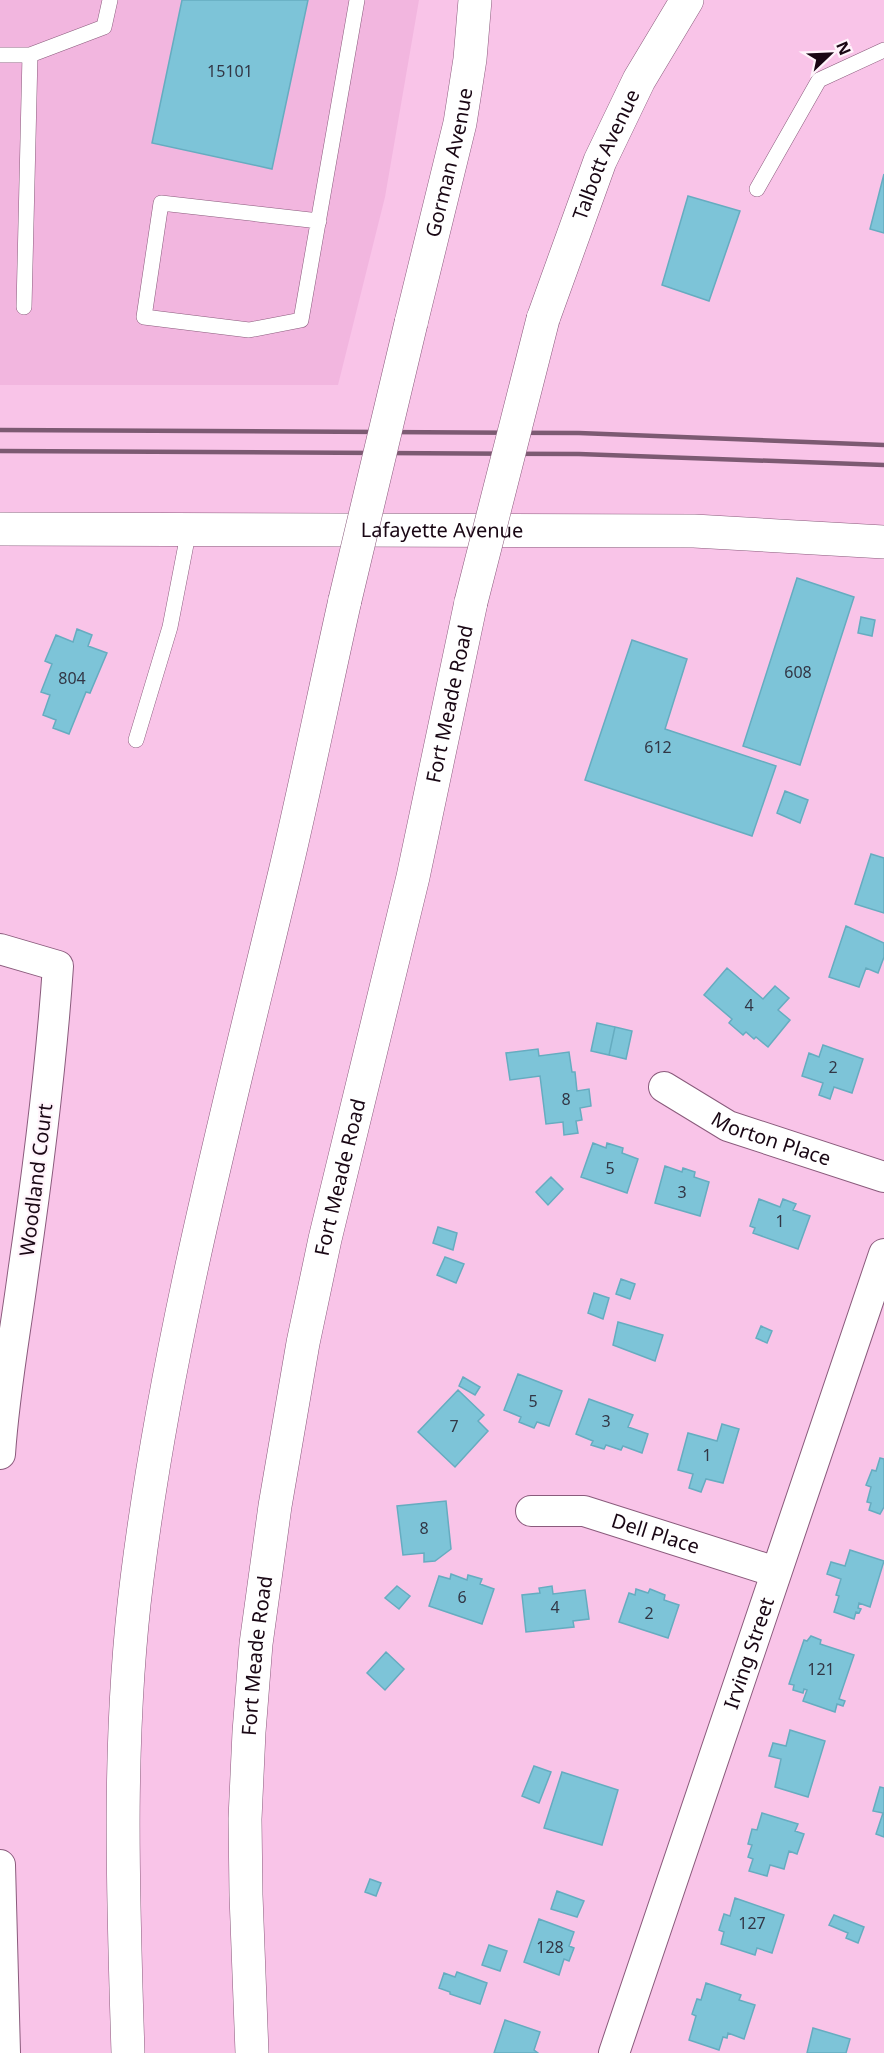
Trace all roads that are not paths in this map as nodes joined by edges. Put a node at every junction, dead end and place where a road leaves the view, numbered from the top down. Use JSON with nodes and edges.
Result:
{"nodes":[{"id":1,"x":110,"y":0,"type":"edge"},
{"id":2,"x":357,"y":0,"type":"edge"},
{"id":3,"x":475,"y":0,"type":"edge"},
{"id":4,"x":687,"y":0,"type":"edge"},
{"id":5,"x":884,"y":50,"type":"edge"},
{"id":6,"x":30,"y":55,"type":"junction"},
{"id":7,"x":0,"y":56,"type":"edge"},
{"id":8,"x":757,"y":189,"type":"dead end"},
{"id":9,"x":319,"y":221,"type":"junction"},
{"id":10,"x":24,"y":307,"type":"dead end"},
{"id":11,"x":543,"y":318,"type":"joint"},
{"id":12,"x":0,"y":529,"type":"edge"},
{"id":13,"x":189,"y":529,"type":"junction"},
{"id":14,"x":884,"y":542,"type":"edge"},
{"id":15,"x":136,"y":740,"type":"dead end"},
{"id":16,"x":0,"y":949,"type":"edge"},
{"id":17,"x":664,"y":1087,"type":"dead end"},
{"id":18,"x":884,"y":1177,"type":"edge"},
{"id":19,"x":884,"y":1254,"type":"edge"},
{"id":20,"x":0,"y":1454,"type":"edge"},
{"id":21,"x":531,"y":1511,"type":"dead end"},
{"id":22,"x":776,"y":1572,"type":"junction"},
{"id":23,"x":0,"y":1864,"type":"edge"},
{"id":24,"x":5,"y":2053,"type":"edge"},
{"id":25,"x":128,"y":2053,"type":"edge"},
{"id":26,"x":252,"y":2053,"type":"edge"},
{"id":27,"x":614,"y":2053,"type":"edge"}],
"edges":[{"from":1,"to":6,"type":"lane"},
{"from":2,"to":9,"type":"lane"},
{"from":3,"to":25,"type":"main road","name":"Gorman Avenue","bridge":true},
{"from":4,"to":11,"type":"main road","name":"Talbott Avenue"},
{"from":5,"to":8,"type":"lane"},
{"from":6,"to":7,"type":"lane"},
{"from":6,"to":10,"type":"lane"},
{"from":9,"to":9,"type":"lane"},
{"from":11,"to":26,"type":"main road","name":"Fort Meade Road","bridge":true},
{"from":12,"to":13,"type":"main road","name":"Lafayette Avenue"},
{"from":13,"to":14,"type":"main road","name":"Lafayette Avenue"},
{"from":13,"to":15,"type":"lane"},
{"from":16,"to":20,"type":"street","name":"Woodland Court"},
{"from":17,"to":18,"type":"street","name":"Morton Place"},
{"from":19,"to":22,"type":"street","name":"Irving Street"},
{"from":21,"to":22,"type":"street","name":"Dell Place"},
{"from":22,"to":27,"type":"street","name":"Irving Street"},
{"from":23,"to":24,"type":"street"}]}
